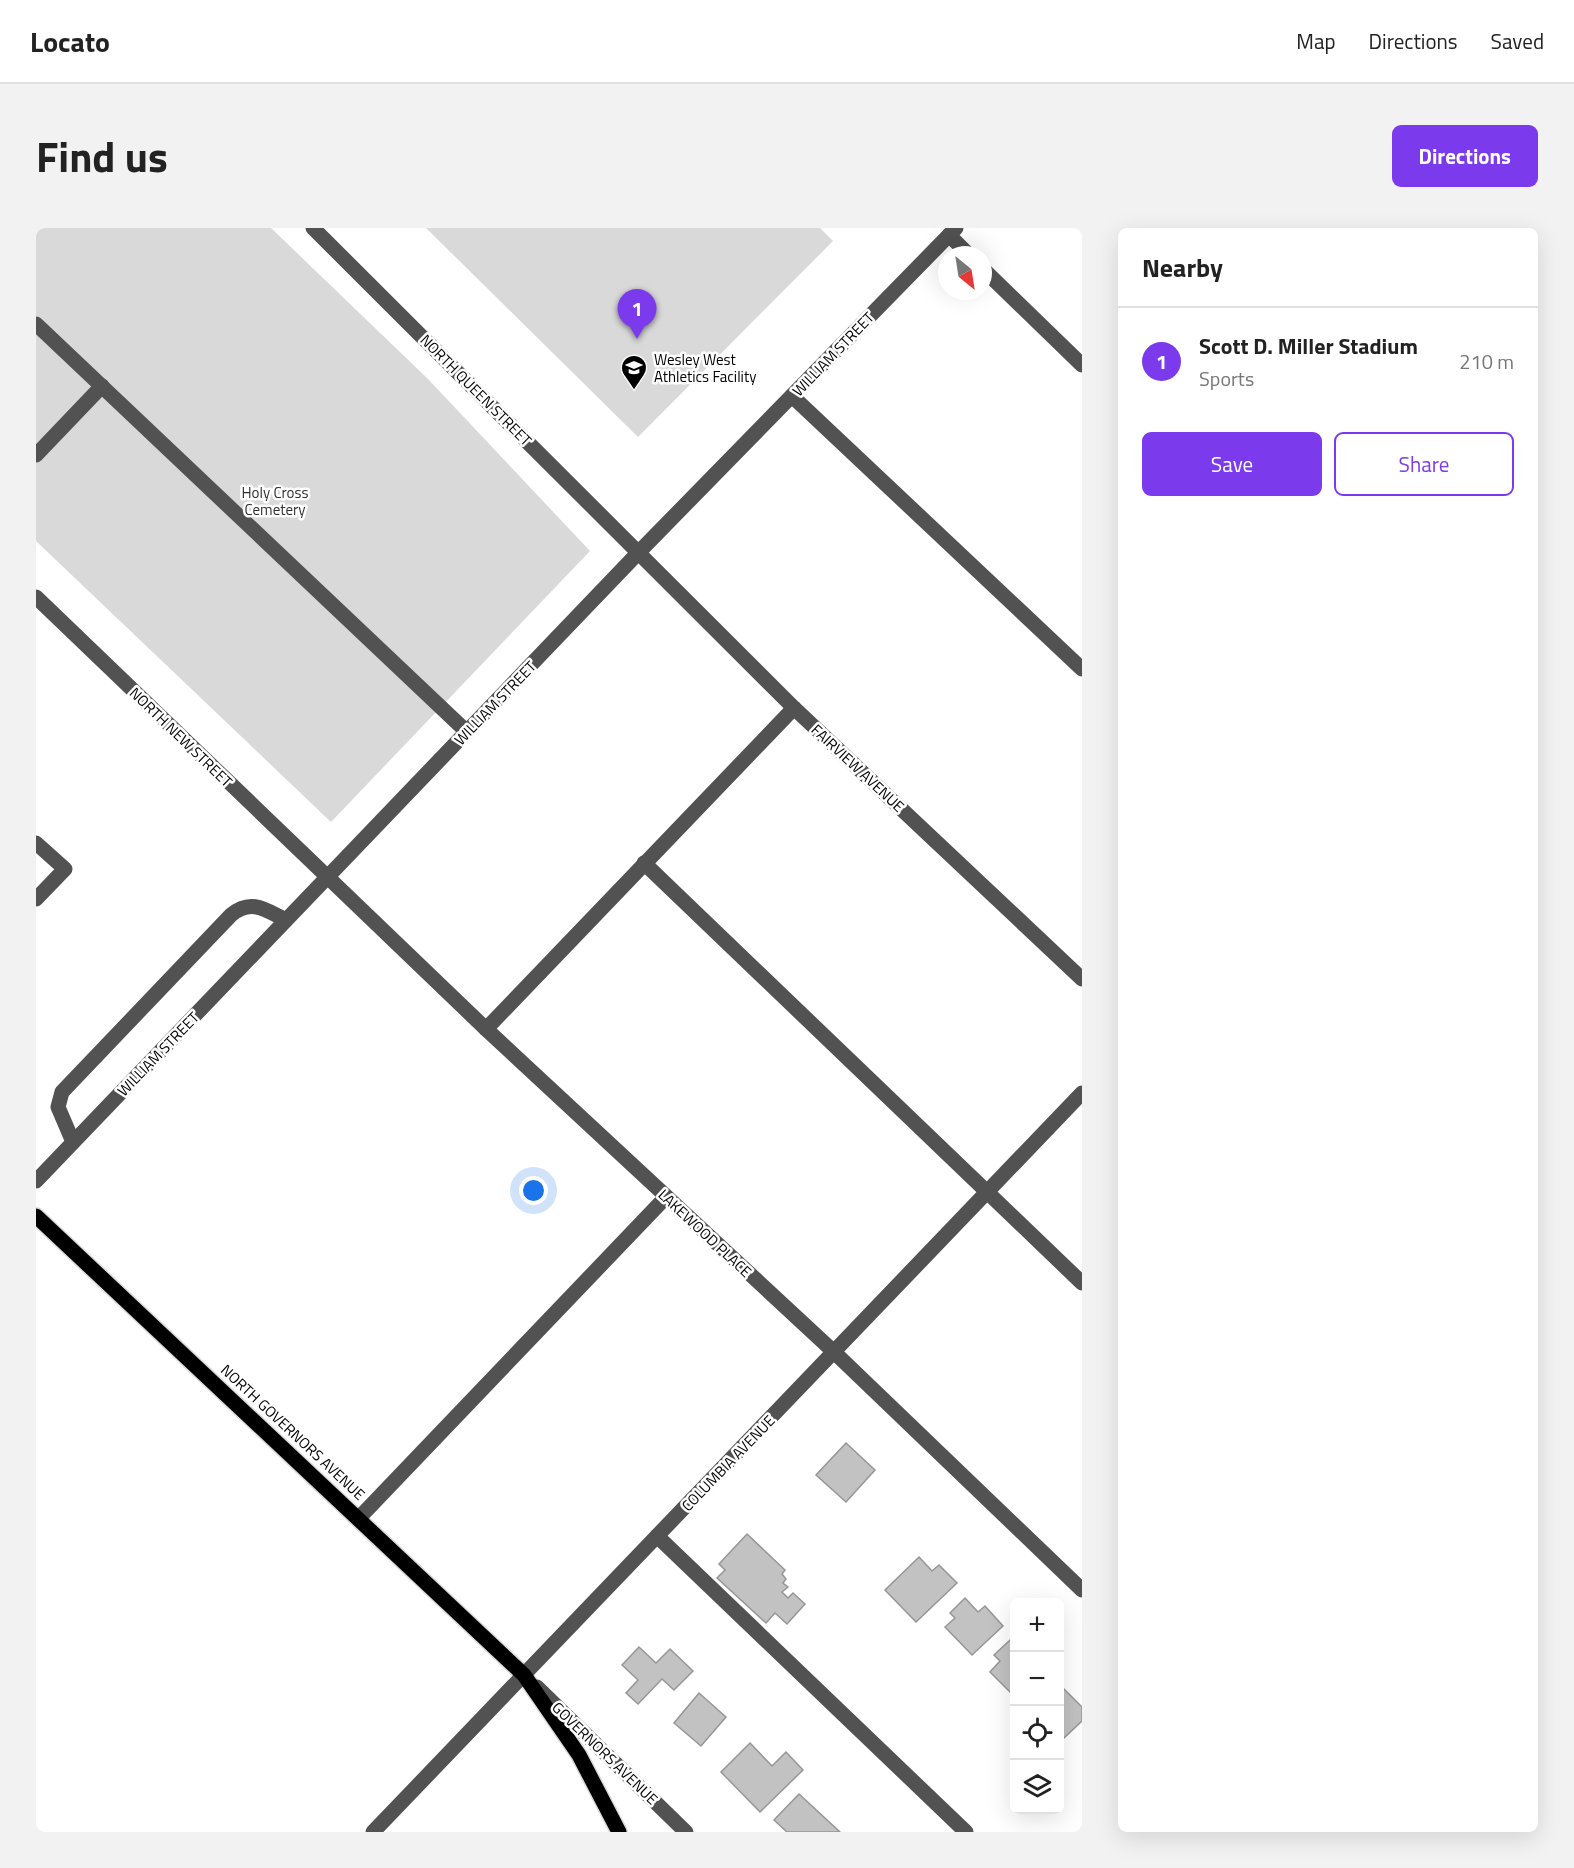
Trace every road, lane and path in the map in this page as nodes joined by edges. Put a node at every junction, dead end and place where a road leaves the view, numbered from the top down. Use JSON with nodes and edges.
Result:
{"nodes":[{"id":1,"x":313,"y":228,"type":"edge"},
{"id":2,"x":952,"y":232,"type":"edge"},
{"id":3,"x":962,"y":246,"type":"edge"},
{"id":4,"x":992,"y":277,"type":"edge"},
{"id":5,"x":36,"y":324,"type":"edge"},
{"id":6,"x":1082,"y":365,"type":"edge"},
{"id":7,"x":102,"y":386,"type":"junction"},
{"id":8,"x":792,"y":396,"type":"junction"},
{"id":9,"x":36,"y":455,"type":"edge"},
{"id":10,"x":638,"y":553,"type":"junction"},
{"id":11,"x":38,"y":603,"type":"edge"},
{"id":12,"x":1082,"y":669,"type":"edge"},
{"id":13,"x":794,"y":708,"type":"junction"},
{"id":14,"x":467,"y":732,"type":"junction"},
{"id":15,"x":36,"y":843,"type":"edge"},
{"id":16,"x":644,"y":863,"type":"junction"},
{"id":17,"x":327,"y":878,"type":"junction"},
{"id":18,"x":36,"y":899,"type":"edge"},
{"id":19,"x":286,"y":920,"type":"junction"},
{"id":20,"x":1082,"y":979,"type":"edge"},
{"id":21,"x":486,"y":1029,"type":"junction"},
{"id":22,"x":1082,"y":1093,"type":"edge"},
{"id":23,"x":73,"y":1142,"type":"junction"},
{"id":24,"x":36,"y":1181,"type":"edge"},
{"id":25,"x":987,"y":1192,"type":"junction"},
{"id":26,"x":666,"y":1197,"type":"junction"},
{"id":27,"x":36,"y":1216,"type":"edge"},
{"id":28,"x":1082,"y":1283,"type":"edge"},
{"id":29,"x":834,"y":1352,"type":"junction"},
{"id":30,"x":359,"y":1518,"type":"junction"},
{"id":31,"x":657,"y":1536,"type":"junction"},
{"id":32,"x":1082,"y":1590,"type":"edge"},
{"id":33,"x":524,"y":1675,"type":"junction"},
{"id":34,"x":373,"y":1832,"type":"edge"},
{"id":35,"x":619,"y":1832,"type":"edge"},
{"id":36,"x":686,"y":1832,"type":"edge"},
{"id":37,"x":966,"y":1832,"type":"edge"}],
"edges":[{"from":1,"to":10,"type":"street","name":"NORTH QUEEN STREET"},
{"from":2,"to":3,"type":"street"},
{"from":2,"to":8,"type":"street","name":"WILLIAM STREET"},
{"from":4,"to":6,"type":"street"},
{"from":5,"to":7,"type":"street"},
{"from":7,"to":9,"type":"street"},
{"from":7,"to":14,"type":"street"},
{"from":8,"to":10,"type":"street","name":"WILLIAM STREET"},
{"from":8,"to":12,"type":"street"},
{"from":10,"to":13,"type":"street","name":"FAIRVIEW AVENUE"},
{"from":10,"to":14,"type":"street","name":"WILLIAM STREET"},
{"from":11,"to":17,"type":"street","name":"NORTH NEW STREET"},
{"from":13,"to":16,"type":"street"},
{"from":13,"to":20,"type":"street","name":"FAIRVIEW AVENUE"},
{"from":14,"to":17,"type":"street","name":"WILLIAM STREET"},
{"from":15,"to":18,"type":"street"},
{"from":16,"to":21,"type":"street"},
{"from":16,"to":25,"type":"street"},
{"from":17,"to":19,"type":"street","name":"WILLIAM STREET"},
{"from":17,"to":21,"type":"street","name":"LAKEWOOD PLACE"},
{"from":19,"to":23,"type":"street","name":"WILLIAM STREET"},
{"from":19,"to":23,"type":"street"},
{"from":21,"to":26,"type":"street","name":"LAKEWOOD PLACE"},
{"from":22,"to":25,"type":"street","name":"COLUMBIA AVENUE"},
{"from":23,"to":24,"type":"street","name":"WILLIAM STREET"},
{"from":25,"to":28,"type":"street"},
{"from":25,"to":29,"type":"street","name":"COLUMBIA AVENUE"},
{"from":26,"to":29,"type":"street","name":"LAKEWOOD PLACE"},
{"from":26,"to":30,"type":"street"},
{"from":27,"to":30,"type":"main road","name":"NORTH GOVERNORS AVENUE"},
{"from":29,"to":31,"type":"street","name":"COLUMBIA AVENUE"},
{"from":29,"to":32,"type":"street","name":"LAKEWOOD PLACE"},
{"from":30,"to":33,"type":"main road","name":"NORTH GOVERNORS AVENUE"},
{"from":31,"to":33,"type":"street","name":"COLUMBIA AVENUE"},
{"from":31,"to":37,"type":"street"},
{"from":33,"to":34,"type":"street","name":"COLUMBIA AVENUE"},
{"from":33,"to":35,"type":"main road","name":"NORTH GOVERNORS AVENUE"},
{"from":33,"to":36,"type":"street","name":"GOVERNORS AVENUE"}]}
